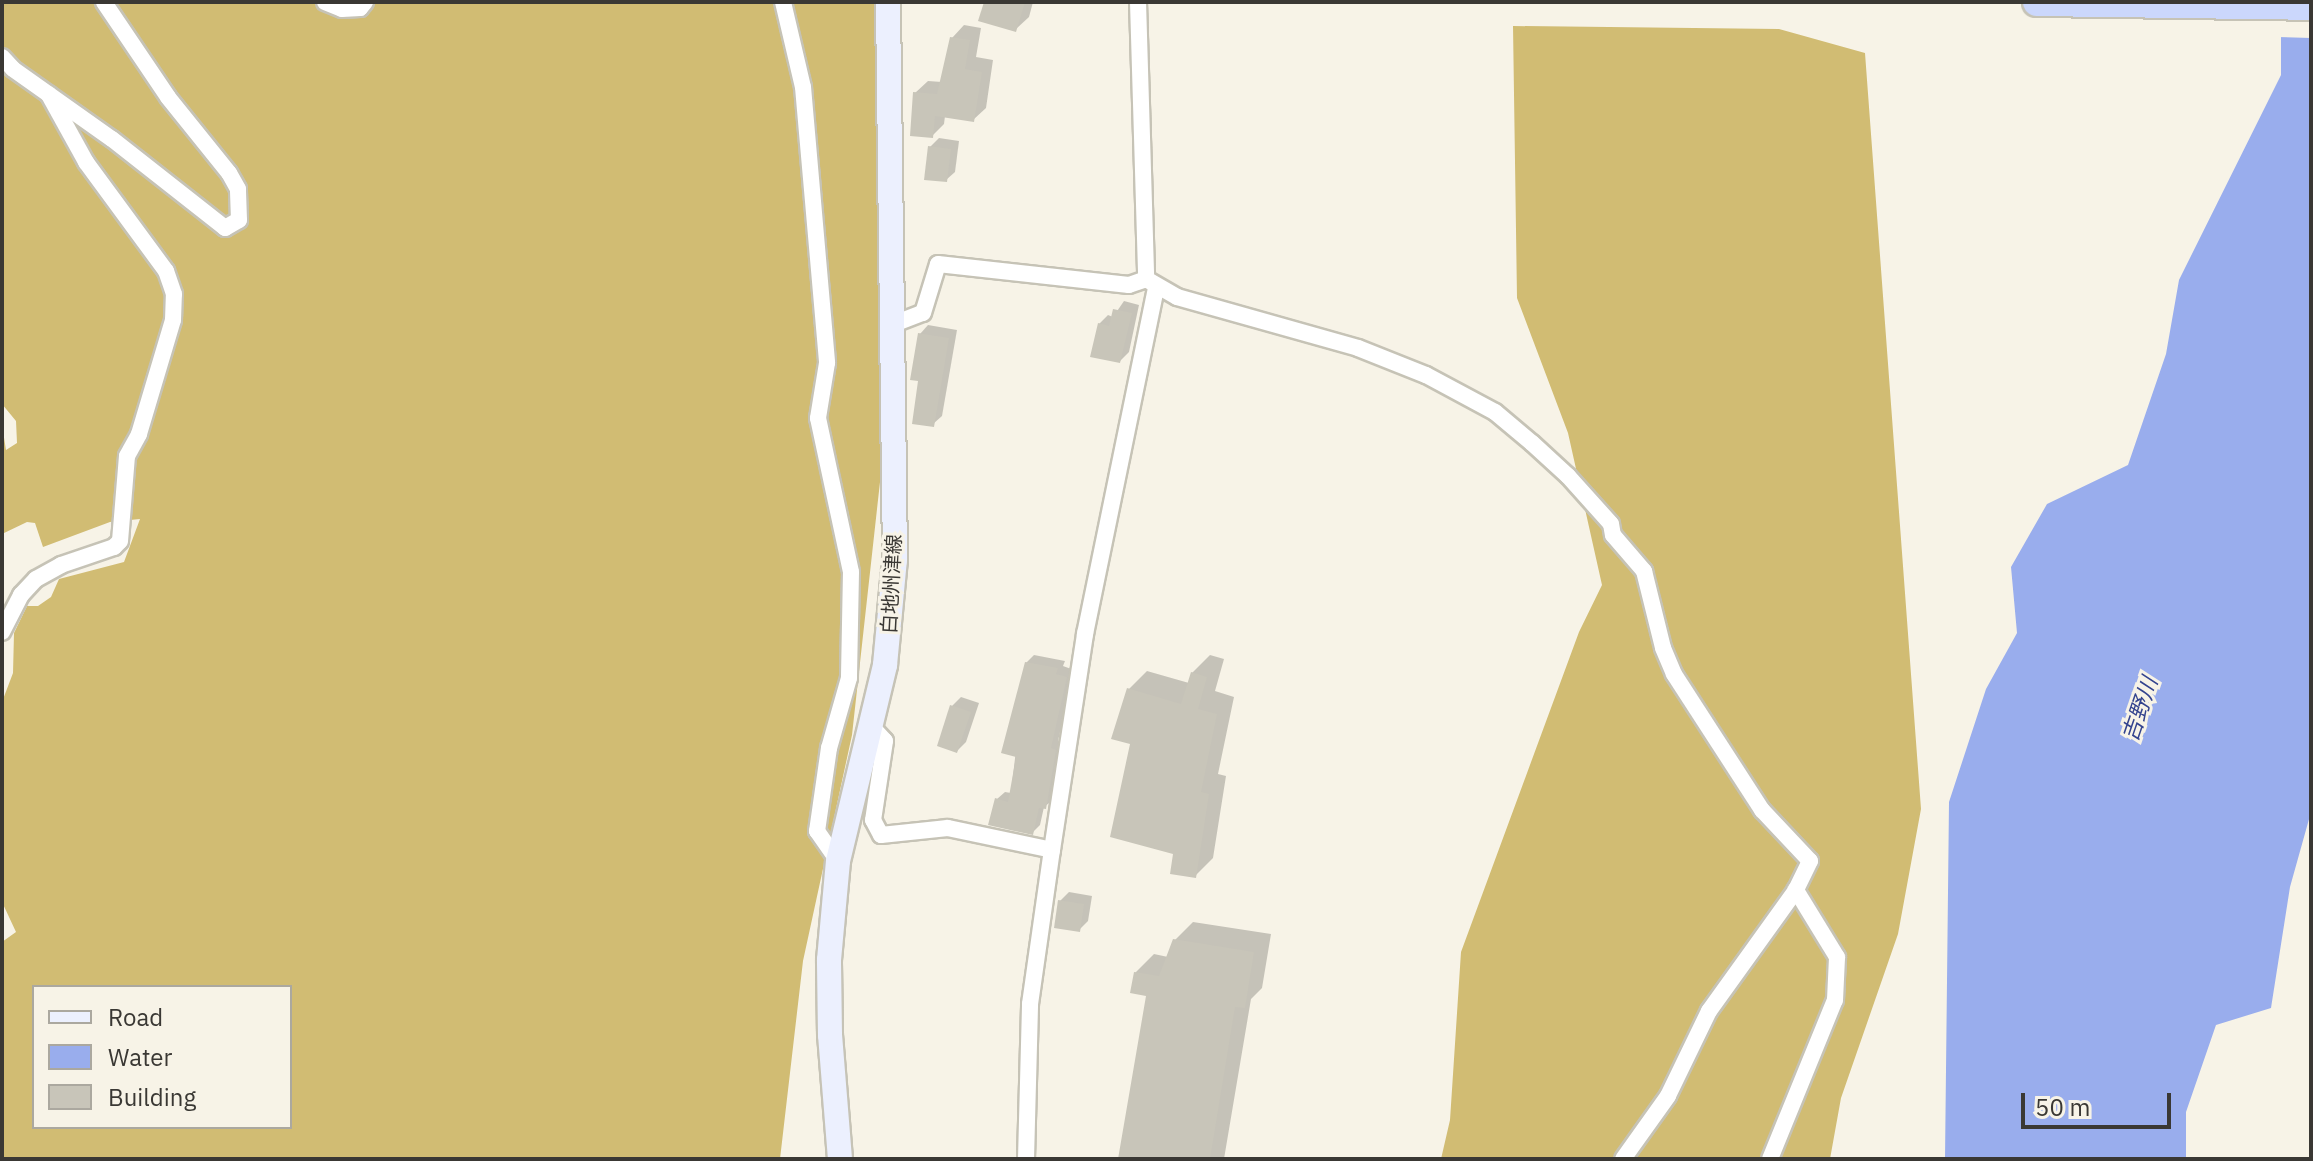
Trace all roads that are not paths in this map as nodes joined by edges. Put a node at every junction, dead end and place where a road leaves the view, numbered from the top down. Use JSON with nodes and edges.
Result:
{"nodes":[{"id":1,"x":104,"y":2,"type":"edge"},
{"id":2,"x":325,"y":2,"type":"edge"},
{"id":3,"x":365,"y":2,"type":"edge"},
{"id":4,"x":783,"y":2,"type":"edge"},
{"id":5,"x":888,"y":2,"type":"edge"},
{"id":6,"x":1138,"y":2,"type":"edge"},
{"id":7,"x":2037,"y":2,"type":"edge"},
{"id":8,"x":2311,"y":6,"type":"edge"},
{"id":9,"x":2,"y":57,"type":"edge"},
{"id":10,"x":49,"y":95,"type":"junction"},
{"id":11,"x":1151,"y":284,"type":"junction"},
{"id":12,"x":891,"y":325,"type":"junction"},
{"id":13,"x":2,"y":632,"type":"edge"},
{"id":14,"x":872,"y":727,"type":"junction"},
{"id":15,"x":1052,"y":850,"type":"junction"},
{"id":16,"x":838,"y":861,"type":"junction"},
{"id":17,"x":1796,"y":890,"type":"junction"},
{"id":18,"x":840,"y":1159,"type":"edge"},
{"id":19,"x":1026,"y":1159,"type":"edge"},
{"id":20,"x":1623,"y":1159,"type":"edge"},
{"id":21,"x":1770,"y":1159,"type":"edge"}],
"edges":[{"from":1,"to":10,"type":"street"},
{"from":2,"to":3,"type":"street"},
{"from":4,"to":16,"type":"street"},
{"from":5,"to":12,"type":"main road","name":"白地州津線"},
{"from":6,"to":11,"type":"street"},
{"from":7,"to":8,"type":"highway"},
{"from":9,"to":10,"type":"street"},
{"from":10,"to":13,"type":"street"},
{"from":11,"to":12,"type":"street"},
{"from":11,"to":15,"type":"street"},
{"from":11,"to":17,"type":"street"},
{"from":12,"to":14,"type":"main road","name":"白地州津線"},
{"from":14,"to":15,"type":"street"},
{"from":14,"to":16,"type":"main road","name":"白地州津線"},
{"from":15,"to":19,"type":"street"},
{"from":16,"to":18,"type":"main road","name":"白地州津線"},
{"from":17,"to":20,"type":"street"},
{"from":17,"to":21,"type":"street"}]}
